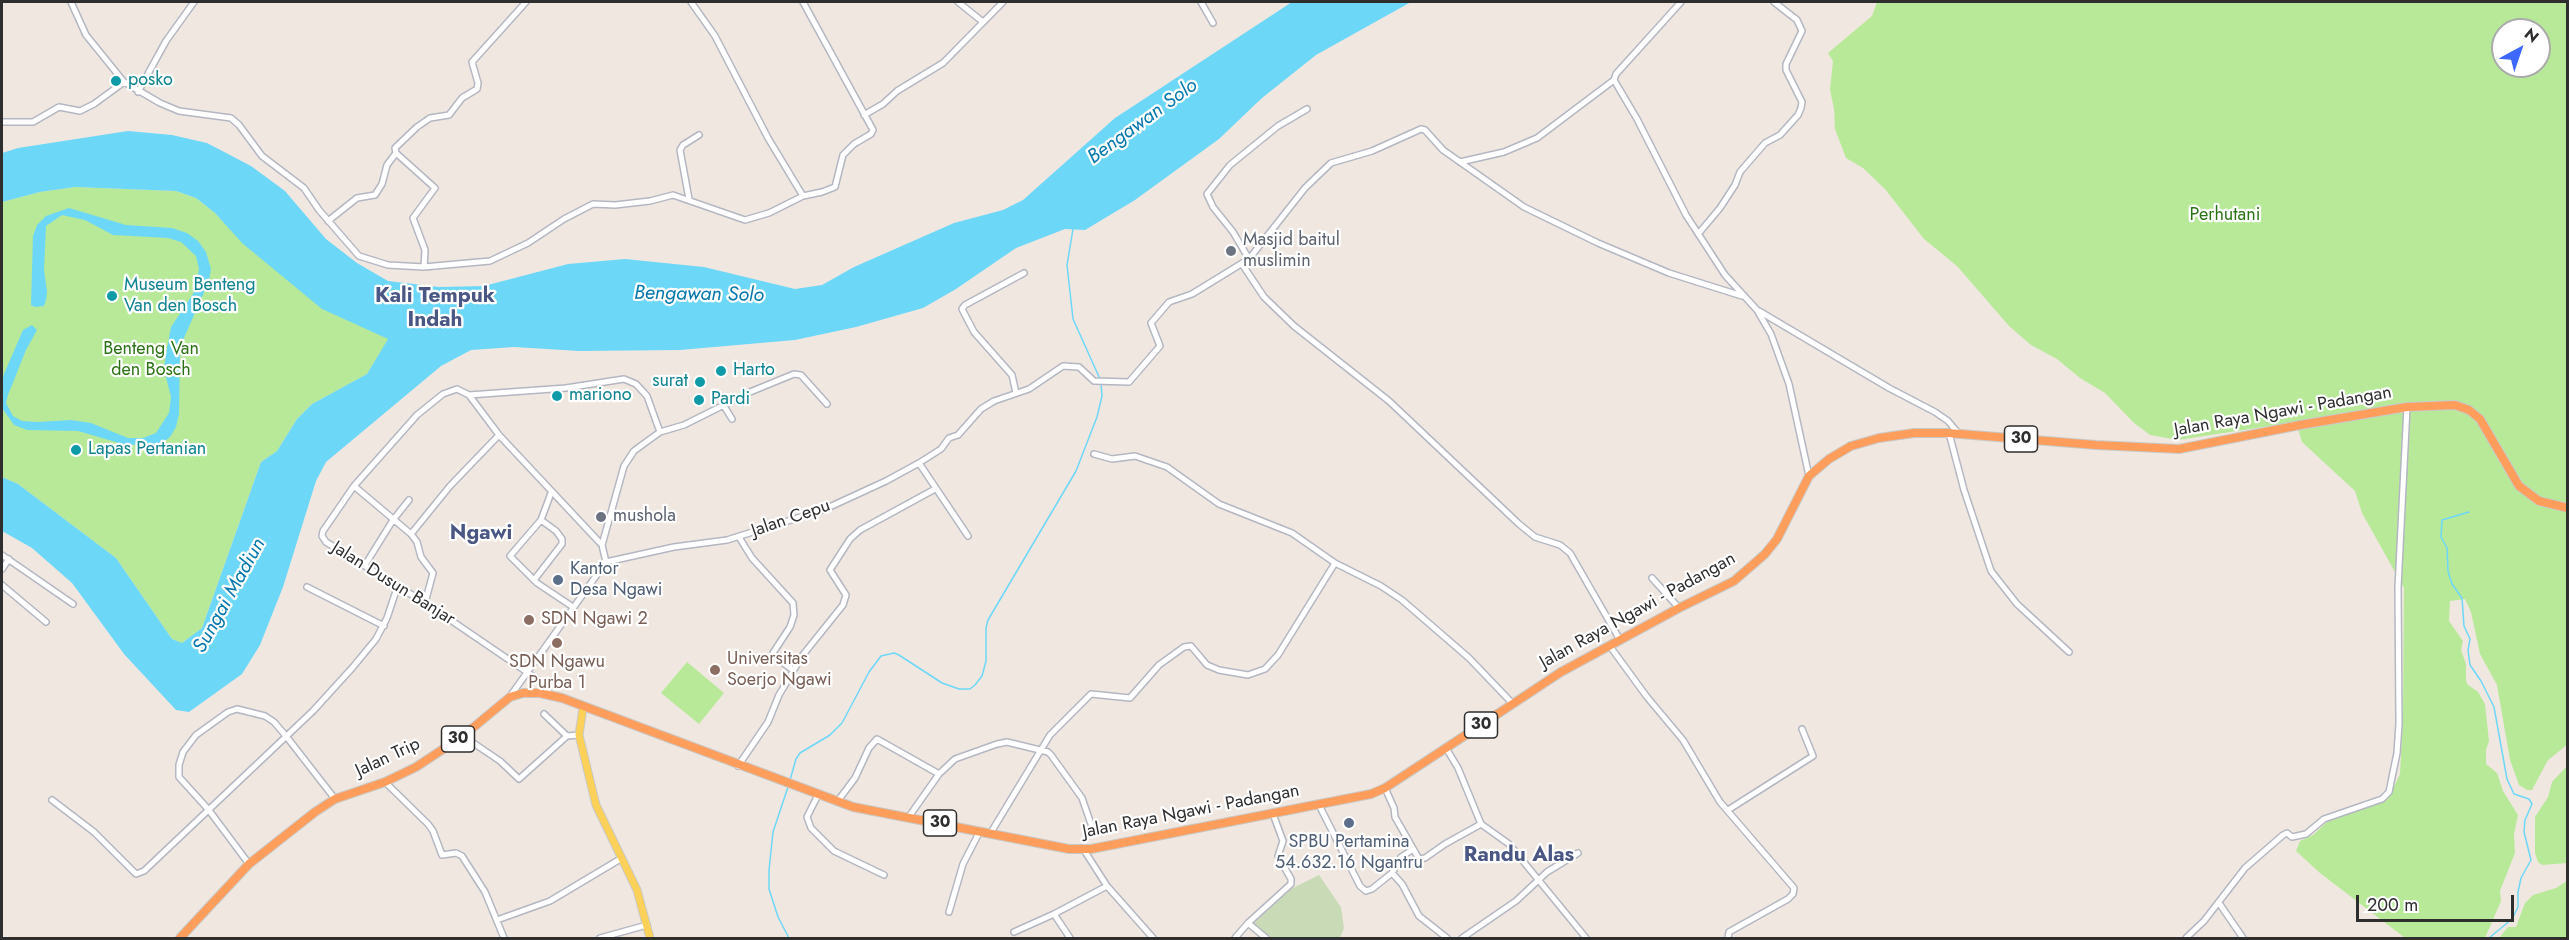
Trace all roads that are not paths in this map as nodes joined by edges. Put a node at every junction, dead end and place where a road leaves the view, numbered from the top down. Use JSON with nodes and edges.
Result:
{"nodes":[{"id":1,"x":71,"y":2,"type":"edge"},
{"id":2,"x":194,"y":2,"type":"edge"},
{"id":3,"x":526,"y":2,"type":"edge"},
{"id":4,"x":691,"y":2,"type":"edge"},
{"id":5,"x":803,"y":2,"type":"edge"},
{"id":6,"x":958,"y":2,"type":"edge"},
{"id":7,"x":1003,"y":2,"type":"edge"},
{"id":8,"x":1201,"y":2,"type":"edge"},
{"id":9,"x":1681,"y":2,"type":"edge"},
{"id":10,"x":1774,"y":2,"type":"edge"},
{"id":11,"x":982,"y":21,"type":"junction"},
{"id":12,"x":1213,"y":23,"type":"dead end"},
{"id":13,"x":1614,"y":80,"type":"junction"},
{"id":14,"x":124,"y":82,"type":"junction"},
{"id":15,"x":138,"y":92,"type":"junction"},
{"id":16,"x":1308,"y":109,"type":"dead end"},
{"id":17,"x":864,"y":115,"type":"junction"},
{"id":18,"x":2,"y":122,"type":"edge"},
{"id":19,"x":699,"y":135,"type":"dead end"},
{"id":20,"x":396,"y":153,"type":"junction"},
{"id":21,"x":1460,"y":162,"type":"junction"},
{"id":22,"x":803,"y":196,"type":"junction"},
{"id":23,"x":689,"y":199,"type":"junction"},
{"id":24,"x":328,"y":221,"type":"junction"},
{"id":25,"x":1698,"y":233,"type":"junction"},
{"id":26,"x":1249,"y":259,"type":"junction"},
{"id":27,"x":1242,"y":264,"type":"junction"},
{"id":28,"x":424,"y":267,"type":"junction"},
{"id":29,"x":1024,"y":273,"type":"dead end"},
{"id":30,"x":1742,"y":296,"type":"junction"},
{"id":31,"x":1757,"y":310,"type":"junction"},
{"id":32,"x":1016,"y":393,"type":"junction"},
{"id":33,"x":469,"y":395,"type":"junction"},
{"id":34,"x":827,"y":404,"type":"dead end"},
{"id":35,"x":724,"y":406,"type":"junction"},
{"id":36,"x":2407,"y":407,"type":"junction"},
{"id":37,"x":732,"y":418,"type":"dead end"},
{"id":38,"x":660,"y":432,"type":"junction"},
{"id":39,"x":1954,"y":433,"type":"junction"},
{"id":40,"x":499,"y":435,"type":"junction"},
{"id":41,"x":1094,"y":454,"type":"dead end"},
{"id":42,"x":919,"y":464,"type":"junction"},
{"id":43,"x":1809,"y":476,"type":"junction"},
{"id":44,"x":354,"y":486,"type":"junction"},
{"id":45,"x":935,"y":489,"type":"junction"},
{"id":46,"x":551,"y":493,"type":"junction"},
{"id":47,"x":409,"y":500,"type":"dead end"},
{"id":48,"x":2568,"y":508,"type":"edge"},
{"id":49,"x":393,"y":520,"type":"junction"},
{"id":50,"x":541,"y":520,"type":"junction"},
{"id":51,"x":411,"y":534,"type":"junction"},
{"id":52,"x":968,"y":536,"type":"dead end"},
{"id":53,"x":739,"y":537,"type":"junction"},
{"id":54,"x":602,"y":545,"type":"junction"},
{"id":55,"x":2,"y":555,"type":"edge"},
{"id":56,"x":9,"y":559,"type":"junction"},
{"id":57,"x":606,"y":562,"type":"junction"},
{"id":58,"x":1335,"y":563,"type":"junction"},
{"id":59,"x":365,"y":565,"type":"junction"},
{"id":60,"x":2,"y":569,"type":"edge"},
{"id":61,"x":1652,"y":578,"type":"dead end"},
{"id":62,"x":534,"y":580,"type":"junction"},
{"id":63,"x":2,"y":585,"type":"edge"},
{"id":64,"x":307,"y":587,"type":"dead end"},
{"id":65,"x":397,"y":588,"type":"junction"},
{"id":66,"x":425,"y":603,"type":"junction"},
{"id":67,"x":73,"y":604,"type":"dead end"},
{"id":68,"x":573,"y":607,"type":"junction"},
{"id":69,"x":1679,"y":608,"type":"junction"},
{"id":70,"x":46,"y":622,"type":"dead end"},
{"id":71,"x":384,"y":626,"type":"junction"},
{"id":72,"x":1620,"y":640,"type":"junction"},
{"id":73,"x":1609,"y":645,"type":"junction"},
{"id":74,"x":2069,"y":652,"type":"dead end"},
{"id":75,"x":793,"y":670,"type":"junction"},
{"id":76,"x":527,"y":672,"type":"junction"},
{"id":77,"x":551,"y":695,"type":"junction"},
{"id":78,"x":510,"y":697,"type":"junction"},
{"id":79,"x":1513,"y":704,"type":"junction"},
{"id":80,"x":584,"y":708,"type":"junction"},
{"id":81,"x":544,"y":714,"type":"dead end"},
{"id":82,"x":1802,"y":729,"type":"dead end"},
{"id":83,"x":579,"y":735,"type":"junction"},
{"id":84,"x":286,"y":736,"type":"junction"},
{"id":85,"x":463,"y":736,"type":"junction"},
{"id":86,"x":567,"y":736,"type":"junction"},
{"id":87,"x":1446,"y":748,"type":"junction"},
{"id":88,"x":1041,"y":751,"type":"junction"},
{"id":89,"x":738,"y":766,"type":"junction"},
{"id":90,"x":939,"y":774,"type":"junction"},
{"id":91,"x":385,"y":782,"type":"junction"},
{"id":92,"x":1385,"y":788,"type":"junction"},
{"id":93,"x":818,"y":795,"type":"junction"},
{"id":94,"x":52,"y":800,"type":"dead end"},
{"id":95,"x":335,"y":800,"type":"junction"},
{"id":96,"x":837,"y":802,"type":"junction"},
{"id":97,"x":1319,"y":805,"type":"junction"},
{"id":98,"x":208,"y":809,"type":"junction"},
{"id":99,"x":1728,"y":810,"type":"junction"},
{"id":100,"x":1273,"y":814,"type":"junction"},
{"id":101,"x":908,"y":818,"type":"junction"},
{"id":102,"x":1481,"y":824,"type":"junction"},
{"id":103,"x":1092,"y":827,"type":"dead end"},
{"id":104,"x":980,"y":831,"type":"junction"},
{"id":105,"x":990,"y":834,"type":"junction"},
{"id":106,"x":1084,"y":850,"type":"junction"},
{"id":107,"x":1412,"y":850,"type":"junction"},
{"id":108,"x":1578,"y":853,"type":"dead end"},
{"id":109,"x":622,"y":858,"type":"junction"},
{"id":110,"x":249,"y":864,"type":"junction"},
{"id":111,"x":1392,"y":873,"type":"junction"},
{"id":112,"x":884,"y":874,"type":"dead end"},
{"id":113,"x":1538,"y":880,"type":"junction"},
{"id":114,"x":1107,"y":886,"type":"junction"},
{"id":115,"x":2219,"y":903,"type":"junction"},
{"id":116,"x":950,"y":912,"type":"dead end"},
{"id":117,"x":1054,"y":914,"type":"junction"},
{"id":118,"x":497,"y":920,"type":"junction"},
{"id":119,"x":1248,"y":923,"type":"junction"},
{"id":120,"x":646,"y":925,"type":"junction"},
{"id":121,"x":1014,"y":932,"type":"dead end"},
{"id":122,"x":180,"y":939,"type":"edge"},
{"id":123,"x":504,"y":939,"type":"edge"},
{"id":124,"x":600,"y":939,"type":"edge"},
{"id":125,"x":650,"y":939,"type":"edge"},
{"id":126,"x":1070,"y":939,"type":"edge"},
{"id":127,"x":1153,"y":939,"type":"edge"},
{"id":128,"x":1235,"y":939,"type":"edge"},
{"id":129,"x":1266,"y":939,"type":"edge"},
{"id":130,"x":1446,"y":939,"type":"edge"},
{"id":131,"x":1462,"y":939,"type":"edge"},
{"id":132,"x":1586,"y":939,"type":"edge"},
{"id":133,"x":1728,"y":939,"type":"edge"},
{"id":134,"x":2186,"y":939,"type":"edge"},
{"id":135,"x":2242,"y":939,"type":"edge"}],
"edges":[{"from":1,"to":14,"type":"street"},
{"from":2,"to":15,"type":"street"},
{"from":3,"to":20,"type":"street"},
{"from":4,"to":22,"type":"street"},
{"from":5,"to":17,"type":"street"},
{"from":6,"to":11,"type":"street"},
{"from":7,"to":11,"type":"street"},
{"from":8,"to":12,"type":"street"},
{"from":9,"to":13,"type":"street"},
{"from":10,"to":25,"type":"street"},
{"from":11,"to":17,"type":"street"},
{"from":13,"to":21,"type":"street"},
{"from":13,"to":25,"type":"street"},
{"from":14,"to":15,"type":"street"},
{"from":14,"to":18,"type":"street"},
{"from":15,"to":24,"type":"street"},
{"from":16,"to":26,"type":"street"},
{"from":17,"to":22,"type":"street"},
{"from":19,"to":23,"type":"street"},
{"from":20,"to":24,"type":"street"},
{"from":20,"to":28,"type":"street"},
{"from":21,"to":26,"type":"street"},
{"from":21,"to":30,"type":"street"},
{"from":22,"to":23,"type":"street"},
{"from":23,"to":28,"type":"street"},
{"from":24,"to":28,"type":"street"},
{"from":25,"to":30,"type":"street"},
{"from":26,"to":27,"type":"street"},
{"from":27,"to":32,"type":"street","name":"Jalan Cepu"},
{"from":27,"to":72,"type":"street"},
{"from":29,"to":32,"type":"street"},
{"from":30,"to":31,"type":"street"},
{"from":31,"to":39,"type":"street"},
{"from":31,"to":43,"type":"street"},
{"from":32,"to":42,"type":"street","name":"Jalan Cepu"},
{"from":33,"to":38,"type":"street","name":"Jalan Dusun Banjar"},
{"from":33,"to":40,"type":"street"},
{"from":33,"to":44,"type":"street","name":"Jalan Dusun Banjar"},
{"from":34,"to":35,"type":"street"},
{"from":35,"to":37,"type":"street"},
{"from":35,"to":38,"type":"street"},
{"from":36,"to":39,"type":"highway","name":"Jalan Raya Ngawi - Padangan","number":"30"},
{"from":36,"to":48,"type":"highway","name":"Jalan Raya Ngawi - Padangan","number":"30"},
{"from":36,"to":115,"type":"street"},
{"from":38,"to":54,"type":"street"},
{"from":39,"to":43,"type":"highway","name":"Jalan Raya Ngawi - Padangan","number":"30"},
{"from":39,"to":74,"type":"street"},
{"from":40,"to":46,"type":"street"},
{"from":40,"to":51,"type":"street"},
{"from":41,"to":58,"type":"street"},
{"from":42,"to":45,"type":"street"},
{"from":42,"to":53,"type":"street","name":"Jalan Cepu"},
{"from":43,"to":69,"type":"highway","name":"Jalan Raya Ngawi - Padangan","number":"30"},
{"from":44,"to":49,"type":"street"},
{"from":44,"to":59,"type":"street","name":"Jalan Dusun Banjar"},
{"from":45,"to":52,"type":"street"},
{"from":45,"to":75,"type":"street"},
{"from":46,"to":50,"type":"street"},
{"from":46,"to":54,"type":"street"},
{"from":47,"to":49,"type":"street"},
{"from":49,"to":51,"type":"street"},
{"from":49,"to":59,"type":"street"},
{"from":50,"to":62,"type":"street"},
{"from":50,"to":62,"type":"street"},
{"from":51,"to":66,"type":"street"},
{"from":53,"to":57,"type":"street","name":"Jalan Cepu"},
{"from":53,"to":75,"type":"street"},
{"from":54,"to":57,"type":"street"},
{"from":55,"to":56,"type":"street"},
{"from":56,"to":60,"type":"street"},
{"from":56,"to":67,"type":"street"},
{"from":57,"to":68,"type":"street"},
{"from":58,"to":79,"type":"street"},
{"from":58,"to":88,"type":"street"},
{"from":59,"to":65,"type":"street","name":"Jalan Dusun Banjar"},
{"from":61,"to":69,"type":"street"},
{"from":62,"to":68,"type":"street"},
{"from":63,"to":70,"type":"street"},
{"from":64,"to":71,"type":"street"},
{"from":65,"to":66,"type":"street","name":"Jalan Dusun Banjar"},
{"from":65,"to":71,"type":"street"},
{"from":66,"to":76,"type":"street","name":"Jalan Dusun Banjar"},
{"from":68,"to":76,"type":"street"},
{"from":69,"to":72,"type":"highway","name":"Jalan Raya Ngawi - Padangan","number":"30"},
{"from":71,"to":84,"type":"street"},
{"from":72,"to":73,"type":"highway","name":"Jalan Raya Ngawi - Padangan","number":"30"},
{"from":73,"to":79,"type":"highway","name":"Jalan Raya Ngawi - Padangan","number":"30"},
{"from":73,"to":99,"type":"street"},
{"from":75,"to":89,"type":"street"},
{"from":76,"to":77,"type":"street","name":"Jalan Dusun Banjar"},
{"from":76,"to":78,"type":"street"},
{"from":77,"to":78,"type":"highway","number":"30"},
{"from":77,"to":80,"type":"highway","number":"30"},
{"from":78,"to":85,"type":"highway","name":"Jalan Trip","number":"30"},
{"from":79,"to":87,"type":"highway","name":"Jalan Raya Ngawi - Padangan","number":"30"},
{"from":80,"to":83,"type":"main road"},
{"from":80,"to":89,"type":"highway","number":"30"},
{"from":81,"to":86,"type":"street"},
{"from":82,"to":99,"type":"street"},
{"from":83,"to":86,"type":"street"},
{"from":83,"to":109,"type":"main road"},
{"from":84,"to":95,"type":"street"},
{"from":84,"to":98,"type":"street"},
{"from":84,"to":98,"type":"street"},
{"from":85,"to":86,"type":"street"},
{"from":85,"to":91,"type":"highway","name":"Jalan Trip","number":"30"},
{"from":87,"to":92,"type":"highway","name":"Jalan Raya Ngawi - Padangan","number":"30"},
{"from":87,"to":102,"type":"street"},
{"from":88,"to":90,"type":"street"},
{"from":88,"to":103,"type":"street"},
{"from":88,"to":105,"type":"street"},
{"from":89,"to":93,"type":"highway","name":"Jalan Raya Ngawi - Padangan","number":"30"},
{"from":90,"to":96,"type":"street"},
{"from":90,"to":101,"type":"street"},
{"from":91,"to":95,"type":"highway","name":"Jalan Trip","number":"30"},
{"from":91,"to":118,"type":"street"},
{"from":92,"to":97,"type":"highway","name":"Jalan Raya Ngawi - Padangan","number":"30"},
{"from":92,"to":107,"type":"street"},
{"from":93,"to":96,"type":"highway","name":"Jalan Raya Ngawi - Padangan","number":"30"},
{"from":93,"to":112,"type":"street"},
{"from":94,"to":98,"type":"street"},
{"from":95,"to":110,"type":"highway","name":"Jalan Trip","number":"30"},
{"from":96,"to":101,"type":"highway","name":"Jalan Raya Ngawi - Padangan","number":"30"},
{"from":97,"to":100,"type":"highway","name":"Jalan Raya Ngawi - Padangan","number":"30"},
{"from":97,"to":111,"type":"street"},
{"from":98,"to":110,"type":"street"},
{"from":99,"to":133,"type":"street"},
{"from":100,"to":106,"type":"highway","name":"Jalan Raya Ngawi - Padangan","number":"30"},
{"from":100,"to":119,"type":"street"},
{"from":101,"to":104,"type":"highway","name":"Jalan Raya Ngawi - Padangan","number":"30"},
{"from":102,"to":107,"type":"street"},
{"from":102,"to":113,"type":"street"},
{"from":104,"to":105,"type":"highway","name":"Jalan Raya Ngawi - Padangan","number":"30"},
{"from":104,"to":116,"type":"street"},
{"from":105,"to":106,"type":"highway","name":"Jalan Raya Ngawi - Padangan","number":"30"},
{"from":106,"to":114,"type":"street"},
{"from":107,"to":111,"type":"street"},
{"from":108,"to":113,"type":"street"},
{"from":109,"to":118,"type":"street"},
{"from":109,"to":120,"type":"main road"},
{"from":110,"to":122,"type":"highway","name":"Jalan Trip","number":"30"},
{"from":111,"to":130,"type":"street"},
{"from":113,"to":131,"type":"street"},
{"from":113,"to":132,"type":"street"},
{"from":114,"to":117,"type":"street"},
{"from":114,"to":127,"type":"street"},
{"from":115,"to":134,"type":"street"},
{"from":115,"to":135,"type":"street"},
{"from":117,"to":121,"type":"street"},
{"from":117,"to":126,"type":"street"},
{"from":118,"to":123,"type":"street"},
{"from":119,"to":128,"type":"street"},
{"from":119,"to":129,"type":"street"},
{"from":120,"to":124,"type":"street"},
{"from":120,"to":125,"type":"main road"}]}
